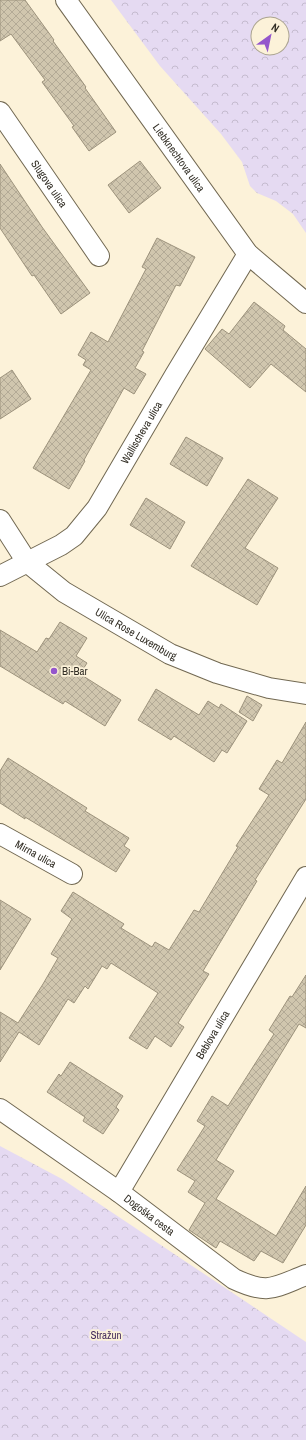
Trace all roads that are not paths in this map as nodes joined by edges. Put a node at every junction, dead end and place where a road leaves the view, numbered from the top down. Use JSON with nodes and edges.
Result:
{"nodes":[{"id":1,"x":66,"y":0,"type":"edge"},
{"id":2,"x":0,"y":112,"type":"edge"},
{"id":3,"x":248,"y":254,"type":"junction"},
{"id":4,"x":99,"y":256,"type":"dead end"},
{"id":5,"x":306,"y":303,"type":"edge"},
{"id":6,"x":0,"y":520,"type":"edge"},
{"id":7,"x":27,"y":562,"type":"junction"},
{"id":8,"x":0,"y":576,"type":"edge"},
{"id":9,"x":306,"y":694,"type":"edge"},
{"id":10,"x":0,"y":834,"type":"edge"},
{"id":11,"x":72,"y":874,"type":"dead end"},
{"id":12,"x":306,"y":877,"type":"edge"},
{"id":13,"x":0,"y":1109,"type":"edge"},
{"id":14,"x":119,"y":1192,"type":"junction"},
{"id":15,"x":306,"y":1274,"type":"edge"}],
"edges":[{"from":1,"to":3,"type":"street","name":"Liebknechtova ulica"},
{"from":2,"to":4,"type":"street","name":"Slugova ulica"},
{"from":3,"to":5,"type":"street","name":"Liebknechtova ulica"},
{"from":3,"to":7,"type":"street","name":"Wallischeva ulica"},
{"from":6,"to":7,"type":"street","name":"Ulica Rose Luxemburg"},
{"from":7,"to":8,"type":"street","name":"Wallischeva ulica"},
{"from":7,"to":9,"type":"street","name":"Ulica Rose Luxemburg"},
{"from":10,"to":11,"type":"street","name":"Mirna ulica"},
{"from":12,"to":14,"type":"street","name":"Beblova ulica"},
{"from":13,"to":14,"type":"street","name":"Dogoška cesta"},
{"from":14,"to":15,"type":"street","name":"Dogoška cesta"}]}
